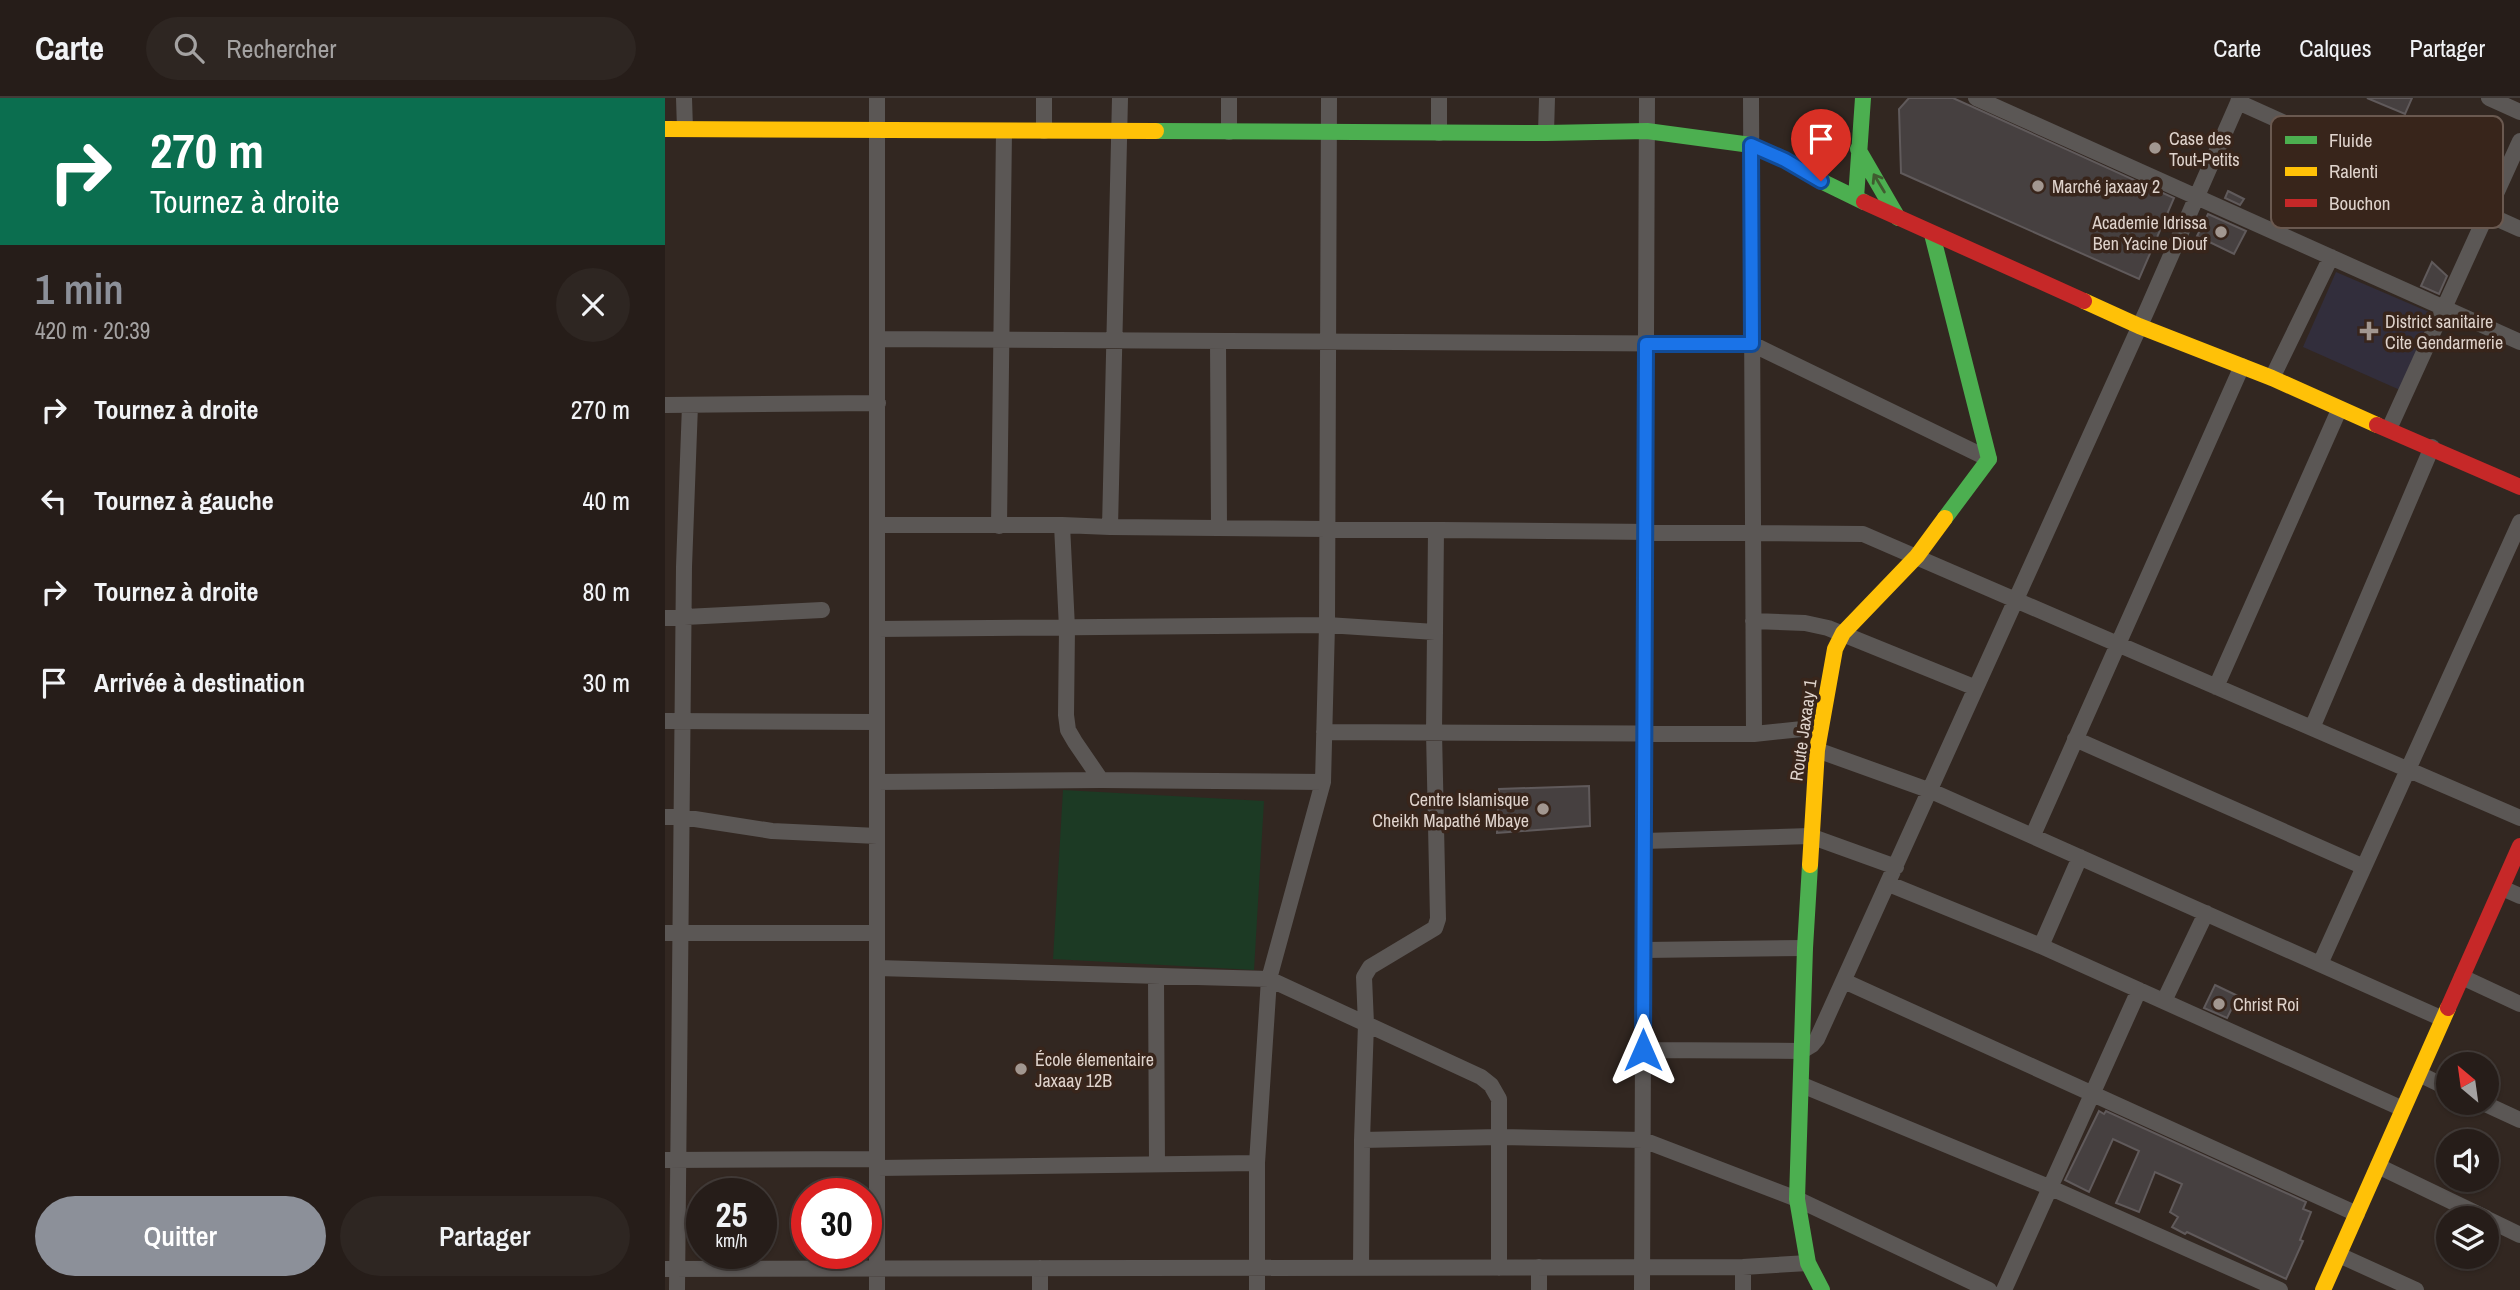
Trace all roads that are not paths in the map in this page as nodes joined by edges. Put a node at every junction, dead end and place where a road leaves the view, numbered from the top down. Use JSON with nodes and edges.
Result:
{"nodes":[{"id":1,"x":684,"y":98,"type":"edge"},
{"id":2,"x":877,"y":98,"type":"edge"},
{"id":3,"x":1044,"y":98,"type":"edge"},
{"id":4,"x":1120,"y":98,"type":"edge"},
{"id":5,"x":1229,"y":98,"type":"edge"},
{"id":6,"x":1329,"y":98,"type":"edge"},
{"id":7,"x":1439,"y":98,"type":"edge"},
{"id":8,"x":1547,"y":98,"type":"edge"},
{"id":9,"x":1647,"y":98,"type":"edge"},
{"id":10,"x":1751,"y":98,"type":"edge"},
{"id":11,"x":1863,"y":98,"type":"edge"},
{"id":12,"x":1976,"y":98,"type":"edge"},
{"id":13,"x":2490,"y":98,"type":"edge"},
{"id":14,"x":2239,"y":100,"type":"edge"},
{"id":15,"x":2520,"y":112,"type":"edge"},
{"id":16,"x":2274,"y":116,"type":"edge"},
{"id":17,"x":665,"y":129,"type":"edge"},
{"id":18,"x":685,"y":129,"type":"junction"},
{"id":19,"x":877,"y":130,"type":"junction"},
{"id":20,"x":1005,"y":131,"type":"junction"},
{"id":21,"x":1044,"y":131,"type":"junction"},
{"id":22,"x":1119,"y":131,"type":"junction"},
{"id":23,"x":1647,"y":131,"type":"junction"},
{"id":24,"x":1229,"y":132,"type":"junction"},
{"id":25,"x":1328,"y":132,"type":"junction"},
{"id":26,"x":1439,"y":133,"type":"junction"},
{"id":27,"x":1546,"y":134,"type":"junction"},
{"id":28,"x":2520,"y":141,"type":"edge"},
{"id":29,"x":1751,"y":145,"type":"junction"},
{"id":30,"x":1859,"y":149,"type":"junction"},
{"id":31,"x":2503,"y":179,"type":"edge"},
{"id":32,"x":2196,"y":197,"type":"junction"},
{"id":33,"x":1856,"y":198,"type":"junction"},
{"id":34,"x":1898,"y":218,"type":"junction"},
{"id":35,"x":2503,"y":221,"type":"edge"},
{"id":36,"x":2481,"y":228,"type":"edge"},
{"id":37,"x":2520,"y":229,"type":"edge"},
{"id":38,"x":1932,"y":234,"type":"junction"},
{"id":39,"x":2331,"y":257,"type":"junction"},
{"id":40,"x":2444,"y":308,"type":"junction"},
{"id":41,"x":2139,"y":326,"type":"junction"},
{"id":42,"x":877,"y":339,"type":"junction"},
{"id":43,"x":1002,"y":340,"type":"junction"},
{"id":44,"x":1115,"y":341,"type":"junction"},
{"id":45,"x":1218,"y":341,"type":"junction"},
{"id":46,"x":1328,"y":342,"type":"junction"},
{"id":47,"x":2520,"y":342,"type":"edge"},
{"id":48,"x":1646,"y":344,"type":"junction"},
{"id":49,"x":1752,"y":344,"type":"junction"},
{"id":50,"x":2242,"y":366,"type":"junction"},
{"id":51,"x":2272,"y":379,"type":"junction"},
{"id":52,"x":878,"y":403,"type":"junction"},
{"id":53,"x":665,"y":405,"type":"edge"},
{"id":54,"x":690,"y":405,"type":"junction"},
{"id":55,"x":2339,"y":410,"type":"junction"},
{"id":56,"x":2389,"y":429,"type":"junction"},
{"id":57,"x":2432,"y":447,"type":"junction"},
{"id":58,"x":1989,"y":459,"type":"junction"},
{"id":59,"x":2520,"y":487,"type":"edge"},
{"id":60,"x":2520,"y":522,"type":"edge"},
{"id":61,"x":877,"y":525,"type":"junction"},
{"id":62,"x":1062,"y":525,"type":"junction"},
{"id":63,"x":999,"y":526,"type":"junction"},
{"id":64,"x":1110,"y":527,"type":"junction"},
{"id":65,"x":1219,"y":528,"type":"junction"},
{"id":66,"x":1327,"y":529,"type":"junction"},
{"id":67,"x":1436,"y":530,"type":"junction"},
{"id":68,"x":1645,"y":532,"type":"junction"},
{"id":69,"x":1753,"y":533,"type":"junction"},
{"id":70,"x":1917,"y":556,"type":"junction"},
{"id":71,"x":2016,"y":600,"type":"junction"},
{"id":72,"x":822,"y":610,"type":"dead end"},
{"id":73,"x":665,"y":618,"type":"edge"},
{"id":74,"x":684,"y":619,"type":"junction"},
{"id":75,"x":1753,"y":621,"type":"junction"},
{"id":76,"x":1327,"y":625,"type":"junction"},
{"id":77,"x":1067,"y":628,"type":"junction"},
{"id":78,"x":877,"y":629,"type":"junction"},
{"id":79,"x":1435,"y":632,"type":"junction"},
{"id":80,"x":1843,"y":633,"type":"junction"},
{"id":81,"x":2119,"y":645,"type":"junction"},
{"id":82,"x":2217,"y":687,"type":"junction"},
{"id":83,"x":1976,"y":688,"type":"junction"},
{"id":84,"x":665,"y":721,"type":"edge"},
{"id":85,"x":683,"y":721,"type":"junction"},
{"id":86,"x":877,"y":722,"type":"junction"},
{"id":87,"x":1821,"y":727,"type":"junction"},
{"id":88,"x":2312,"y":728,"type":"junction"},
{"id":89,"x":1324,"y":732,"type":"junction"},
{"id":90,"x":1434,"y":732,"type":"junction"},
{"id":91,"x":1644,"y":734,"type":"junction"},
{"id":92,"x":1753,"y":734,"type":"junction"},
{"id":93,"x":2075,"y":739,"type":"junction"},
{"id":94,"x":1817,"y":750,"type":"junction"},
{"id":95,"x":2409,"y":770,"type":"junction"},
{"id":96,"x":1101,"y":780,"type":"junction"},
{"id":97,"x":877,"y":782,"type":"junction"},
{"id":98,"x":1323,"y":782,"type":"junction"},
{"id":99,"x":1931,"y":790,"type":"junction"},
{"id":100,"x":673,"y":817,"type":"edge"},
{"id":101,"x":2520,"y":818,"type":"edge"},
{"id":102,"x":2033,"y":835,"type":"junction"},
{"id":103,"x":877,"y":836,"type":"junction"},
{"id":104,"x":1810,"y":836,"type":"junction"},
{"id":105,"x":1644,"y":841,"type":"junction"},
{"id":106,"x":2520,"y":846,"type":"edge"},
{"id":107,"x":2080,"y":857,"type":"junction"},
{"id":108,"x":1896,"y":867,"type":"junction"},
{"id":109,"x":2364,"y":867,"type":"junction"},
{"id":110,"x":1889,"y":884,"type":"junction"},
{"id":111,"x":2502,"y":888,"type":"junction"},
{"id":112,"x":2520,"y":896,"type":"edge"},
{"id":113,"x":2206,"y":913,"type":"junction"},
{"id":114,"x":673,"y":933,"type":"edge"},
{"id":115,"x":877,"y":933,"type":"junction"},
{"id":116,"x":2041,"y":946,"type":"junction"},
{"id":117,"x":1804,"y":948,"type":"junction"},
{"id":118,"x":1644,"y":950,"type":"junction"},
{"id":119,"x":2321,"y":964,"type":"junction"},
{"id":120,"x":877,"y":968,"type":"junction"},
{"id":121,"x":2462,"y":977,"type":"junction"},
{"id":122,"x":1156,"y":978,"type":"junction"},
{"id":123,"x":1269,"y":979,"type":"junction"},
{"id":124,"x":1845,"y":981,"type":"junction"},
{"id":125,"x":2139,"y":990,"type":"junction"},
{"id":126,"x":2164,"y":1001,"type":"junction"},
{"id":127,"x":2520,"y":1004,"type":"edge"},
{"id":128,"x":2443,"y":1020,"type":"junction"},
{"id":129,"x":1366,"y":1024,"type":"junction"},
{"id":130,"x":1643,"y":1050,"type":"junction"},
{"id":131,"x":1802,"y":1051,"type":"junction"},
{"id":132,"x":2419,"y":1074,"type":"junction"},
{"id":133,"x":2436,"y":1082,"type":"edge"},
{"id":134,"x":1802,"y":1085,"type":"junction"},
{"id":135,"x":2092,"y":1094,"type":"junction"},
{"id":136,"x":2403,"y":1109,"type":"junction"},
{"id":137,"x":2499,"y":1110,"type":"edge"},
{"id":138,"x":2520,"y":1120,"type":"edge"},
{"id":139,"x":1499,"y":1137,"type":"junction"},
{"id":140,"x":1362,"y":1140,"type":"junction"},
{"id":141,"x":1643,"y":1140,"type":"junction"},
{"id":142,"x":672,"y":1160,"type":"edge"},
{"id":143,"x":877,"y":1163,"type":"junction"},
{"id":144,"x":1257,"y":1163,"type":"junction"},
{"id":145,"x":1157,"y":1164,"type":"junction"},
{"id":146,"x":2378,"y":1166,"type":"junction"},
{"id":147,"x":877,"y":1178,"type":"edge"},
{"id":148,"x":2051,"y":1188,"type":"junction"},
{"id":149,"x":1797,"y":1199,"type":"junction"},
{"id":150,"x":2461,"y":1206,"type":"edge"},
{"id":151,"x":2357,"y":1214,"type":"junction"},
{"id":152,"x":2499,"y":1224,"type":"edge"},
{"id":153,"x":2520,"y":1234,"type":"edge"},
{"id":154,"x":2339,"y":1255,"type":"junction"},
{"id":155,"x":1808,"y":1263,"type":"junction"},
{"id":156,"x":1743,"y":1267,"type":"junction"},
{"id":157,"x":791,"y":1268,"type":"edge"},
{"id":158,"x":882,"y":1268,"type":"edge"},
{"id":159,"x":1040,"y":1268,"type":"junction"},
{"id":160,"x":1257,"y":1268,"type":"junction"},
{"id":161,"x":1361,"y":1268,"type":"junction"},
{"id":162,"x":1499,"y":1268,"type":"junction"},
{"id":163,"x":1539,"y":1268,"type":"junction"},
{"id":164,"x":1643,"y":1268,"type":"junction"},
{"id":165,"x":671,"y":1269,"type":"edge"},
{"id":166,"x":877,"y":1269,"type":"edge"},
{"id":167,"x":1952,"y":1274,"type":"junction"},
{"id":168,"x":677,"y":1290,"type":"edge"},
{"id":169,"x":877,"y":1290,"type":"edge"},
{"id":170,"x":1040,"y":1290,"type":"edge"},
{"id":171,"x":1257,"y":1290,"type":"edge"},
{"id":172,"x":1539,"y":1290,"type":"edge"},
{"id":173,"x":1642,"y":1290,"type":"edge"},
{"id":174,"x":1743,"y":1290,"type":"edge"},
{"id":175,"x":1822,"y":1290,"type":"edge"},
{"id":176,"x":1945,"y":1290,"type":"edge"},
{"id":177,"x":1989,"y":1290,"type":"edge"},
{"id":178,"x":2004,"y":1290,"type":"edge"},
{"id":179,"x":2280,"y":1290,"type":"edge"},
{"id":180,"x":2323,"y":1290,"type":"edge"},
{"id":181,"x":2416,"y":1290,"type":"edge"}],
"edges":[{"from":1,"to":18,"type":"street"},
{"from":2,"to":19,"type":"street"},
{"from":3,"to":21,"type":"street"},
{"from":4,"to":22,"type":"street"},
{"from":5,"to":24,"type":"street"},
{"from":6,"to":25,"type":"street"},
{"from":7,"to":26,"type":"street"},
{"from":8,"to":27,"type":"street"},
{"from":9,"to":23,"type":"street"},
{"from":10,"to":29,"type":"street"},
{"from":11,"to":30,"type":"street"},
{"from":12,"to":32,"type":"street"},
{"from":13,"to":15,"type":"street"},
{"from":14,"to":16,"type":"street"},
{"from":14,"to":32,"type":"street"},
{"from":17,"to":18,"type":"street"},
{"from":18,"to":19,"type":"street"},
{"from":19,"to":20,"type":"street"},
{"from":19,"to":42,"type":"street"},
{"from":20,"to":21,"type":"street"},
{"from":20,"to":43,"type":"street"},
{"from":21,"to":22,"type":"street"},
{"from":22,"to":24,"type":"street"},
{"from":22,"to":44,"type":"street"},
{"from":23,"to":27,"type":"street"},
{"from":23,"to":29,"type":"street"},
{"from":23,"to":48,"type":"street"},
{"from":24,"to":25,"type":"street"},
{"from":25,"to":26,"type":"street"},
{"from":25,"to":46,"type":"street"},
{"from":26,"to":27,"type":"street"},
{"from":28,"to":31,"type":"street"},
{"from":29,"to":33,"type":"street"},
{"from":29,"to":49,"type":"street"},
{"from":30,"to":33,"type":"street"},
{"from":34,"to":30,"type":"street","one_way":true},
{"from":32,"to":39,"type":"street"},
{"from":32,"to":41,"type":"street"},
{"from":33,"to":34,"type":"street"},
{"from":34,"to":38,"type":"street"},
{"from":35,"to":37,"type":"street"},
{"from":36,"to":40,"type":"street"},
{"from":38,"to":41,"type":"street"},
{"from":38,"to":58,"type":"street"},
{"from":39,"to":40,"type":"street"},
{"from":39,"to":51,"type":"street"},
{"from":40,"to":47,"type":"street"},
{"from":40,"to":56,"type":"street"},
{"from":41,"to":50,"type":"street"},
{"from":41,"to":71,"type":"street"},
{"from":42,"to":43,"type":"street"},
{"from":42,"to":52,"type":"street"},
{"from":43,"to":44,"type":"street"},
{"from":43,"to":63,"type":"street"},
{"from":44,"to":45,"type":"street"},
{"from":44,"to":64,"type":"street"},
{"from":45,"to":46,"type":"street"},
{"from":45,"to":65,"type":"street"},
{"from":46,"to":48,"type":"street"},
{"from":46,"to":66,"type":"street"},
{"from":48,"to":49,"type":"street"},
{"from":48,"to":68,"type":"street"},
{"from":49,"to":58,"type":"street"},
{"from":49,"to":69,"type":"street"},
{"from":50,"to":51,"type":"street"},
{"from":50,"to":81,"type":"street"},
{"from":51,"to":55,"type":"street"},
{"from":52,"to":54,"type":"street"},
{"from":52,"to":61,"type":"street"},
{"from":53,"to":54,"type":"street"},
{"from":54,"to":74,"type":"street"},
{"from":55,"to":56,"type":"street"},
{"from":55,"to":82,"type":"street"},
{"from":56,"to":57,"type":"street"},
{"from":57,"to":59,"type":"street"},
{"from":57,"to":88,"type":"street"},
{"from":58,"to":70,"type":"street","name":"Route Jaxaay 1"},
{"from":60,"to":95,"type":"street"},
{"from":61,"to":63,"type":"street"},
{"from":61,"to":78,"type":"street"},
{"from":62,"to":63,"type":"street"},
{"from":62,"to":64,"type":"street"},
{"from":62,"to":77,"type":"street"},
{"from":64,"to":65,"type":"street"},
{"from":65,"to":66,"type":"street"},
{"from":66,"to":67,"type":"street"},
{"from":66,"to":76,"type":"street"},
{"from":67,"to":68,"type":"street"},
{"from":67,"to":79,"type":"street"},
{"from":68,"to":69,"type":"street"},
{"from":68,"to":91,"type":"street"},
{"from":69,"to":70,"type":"street"},
{"from":69,"to":75,"type":"street"},
{"from":70,"to":71,"type":"street"},
{"from":70,"to":80,"type":"street","name":"Route Jaxaay 1"},
{"from":71,"to":81,"type":"street"},
{"from":71,"to":83,"type":"street"},
{"from":72,"to":74,"type":"street"},
{"from":73,"to":74,"type":"street"},
{"from":74,"to":85,"type":"street"},
{"from":75,"to":80,"type":"street"},
{"from":75,"to":92,"type":"street"},
{"from":76,"to":77,"type":"street"},
{"from":76,"to":79,"type":"street"},
{"from":76,"to":89,"type":"street"},
{"from":77,"to":78,"type":"street"},
{"from":77,"to":96,"type":"street"},
{"from":78,"to":86,"type":"street"},
{"from":79,"to":90,"type":"street"},
{"from":80,"to":83,"type":"street"},
{"from":80,"to":87,"type":"street","name":"Route Jaxaay 1"},
{"from":81,"to":82,"type":"street"},
{"from":81,"to":93,"type":"street"},
{"from":82,"to":88,"type":"street"},
{"from":83,"to":99,"type":"street"},
{"from":84,"to":85,"type":"street"},
{"from":85,"to":86,"type":"street"},
{"from":85,"to":100,"type":"street"},
{"from":86,"to":97,"type":"street"},
{"from":87,"to":92,"type":"street"},
{"from":87,"to":94,"type":"street","name":"Route Jaxaay 1"},
{"from":88,"to":95,"type":"street"},
{"from":89,"to":90,"type":"street"},
{"from":89,"to":98,"type":"street"},
{"from":90,"to":91,"type":"street"},
{"from":90,"to":129,"type":"street"},
{"from":91,"to":92,"type":"street"},
{"from":91,"to":105,"type":"street"},
{"from":93,"to":102,"type":"street"},
{"from":93,"to":109,"type":"street"},
{"from":94,"to":99,"type":"street"},
{"from":94,"to":104,"type":"street","name":"Route Jaxaay 1"},
{"from":95,"to":101,"type":"street"},
{"from":95,"to":109,"type":"street"},
{"from":96,"to":97,"type":"street"},
{"from":96,"to":98,"type":"street"},
{"from":97,"to":103,"type":"street"},
{"from":98,"to":123,"type":"street"},
{"from":99,"to":102,"type":"street"},
{"from":99,"to":108,"type":"street"},
{"from":100,"to":103,"type":"street"},
{"from":100,"to":114,"type":"street"},
{"from":102,"to":107,"type":"street"},
{"from":103,"to":115,"type":"street"},
{"from":104,"to":105,"type":"street"},
{"from":104,"to":108,"type":"street"},
{"from":104,"to":117,"type":"street","name":"Route Jaxaay 1"},
{"from":105,"to":118,"type":"street"},
{"from":106,"to":111,"type":"street"},
{"from":107,"to":113,"type":"street"},
{"from":107,"to":116,"type":"street"},
{"from":108,"to":110,"type":"street"},
{"from":109,"to":119,"type":"street"},
{"from":110,"to":116,"type":"street"},
{"from":110,"to":124,"type":"street"},
{"from":111,"to":112,"type":"street"},
{"from":111,"to":121,"type":"street"},
{"from":113,"to":119,"type":"street"},
{"from":113,"to":126,"type":"street"},
{"from":114,"to":115,"type":"street"},
{"from":114,"to":142,"type":"street"},
{"from":115,"to":120,"type":"street"},
{"from":116,"to":125,"type":"street"},
{"from":117,"to":118,"type":"street"},
{"from":117,"to":131,"type":"street","name":"Route Jaxaay 1"},
{"from":118,"to":130,"type":"street"},
{"from":119,"to":128,"type":"street"},
{"from":120,"to":122,"type":"street"},
{"from":120,"to":143,"type":"street"},
{"from":121,"to":127,"type":"street"},
{"from":121,"to":128,"type":"street"},
{"from":122,"to":123,"type":"street"},
{"from":122,"to":145,"type":"street"},
{"from":123,"to":129,"type":"street"},
{"from":123,"to":144,"type":"street"},
{"from":124,"to":131,"type":"street"},
{"from":124,"to":135,"type":"street"},
{"from":125,"to":126,"type":"street"},
{"from":125,"to":135,"type":"street"},
{"from":126,"to":136,"type":"street"},
{"from":128,"to":132,"type":"street"},
{"from":129,"to":139,"type":"street"},
{"from":129,"to":140,"type":"street"},
{"from":130,"to":131,"type":"street"},
{"from":130,"to":141,"type":"street"},
{"from":131,"to":134,"type":"street","name":"Route Jaxaay 1"},
{"from":132,"to":133,"type":"street"},
{"from":132,"to":136,"type":"street"},
{"from":134,"to":148,"type":"street"},
{"from":134,"to":149,"type":"street","name":"Route Jaxaay 1"},
{"from":135,"to":148,"type":"street"},
{"from":135,"to":151,"type":"street"},
{"from":136,"to":146,"type":"street"},
{"from":137,"to":138,"type":"street"},
{"from":139,"to":140,"type":"street"},
{"from":139,"to":141,"type":"street"},
{"from":139,"to":162,"type":"street"},
{"from":140,"to":161,"type":"street"},
{"from":141,"to":149,"type":"street"},
{"from":141,"to":164,"type":"street"},
{"from":142,"to":143,"type":"street"},
{"from":142,"to":165,"type":"street"},
{"from":143,"to":145,"type":"street"},
{"from":143,"to":147,"type":"street"},
{"from":144,"to":145,"type":"street"},
{"from":144,"to":160,"type":"street"},
{"from":146,"to":150,"type":"street"},
{"from":146,"to":151,"type":"street"},
{"from":148,"to":178,"type":"street"},
{"from":148,"to":179,"type":"street"},
{"from":149,"to":155,"type":"street","name":"Route Jaxaay 1"},
{"from":149,"to":167,"type":"street"},
{"from":151,"to":154,"type":"street"},
{"from":152,"to":153,"type":"street"},
{"from":154,"to":180,"type":"street"},
{"from":154,"to":181,"type":"street"},
{"from":155,"to":156,"type":"street"},
{"from":155,"to":175,"type":"street","name":"Route Jaxaay 1"},
{"from":156,"to":164,"type":"street"},
{"from":156,"to":174,"type":"street"},
{"from":157,"to":165,"type":"street"},
{"from":158,"to":159,"type":"street"},
{"from":159,"to":160,"type":"street"},
{"from":159,"to":170,"type":"street"},
{"from":160,"to":161,"type":"street"},
{"from":160,"to":171,"type":"street"},
{"from":161,"to":162,"type":"street"},
{"from":162,"to":163,"type":"street"},
{"from":163,"to":164,"type":"street"},
{"from":163,"to":172,"type":"street"},
{"from":164,"to":173,"type":"street"},
{"from":165,"to":168,"type":"street"},
{"from":166,"to":169,"type":"street"},
{"from":167,"to":176,"type":"street"},
{"from":167,"to":177,"type":"street"}]}
